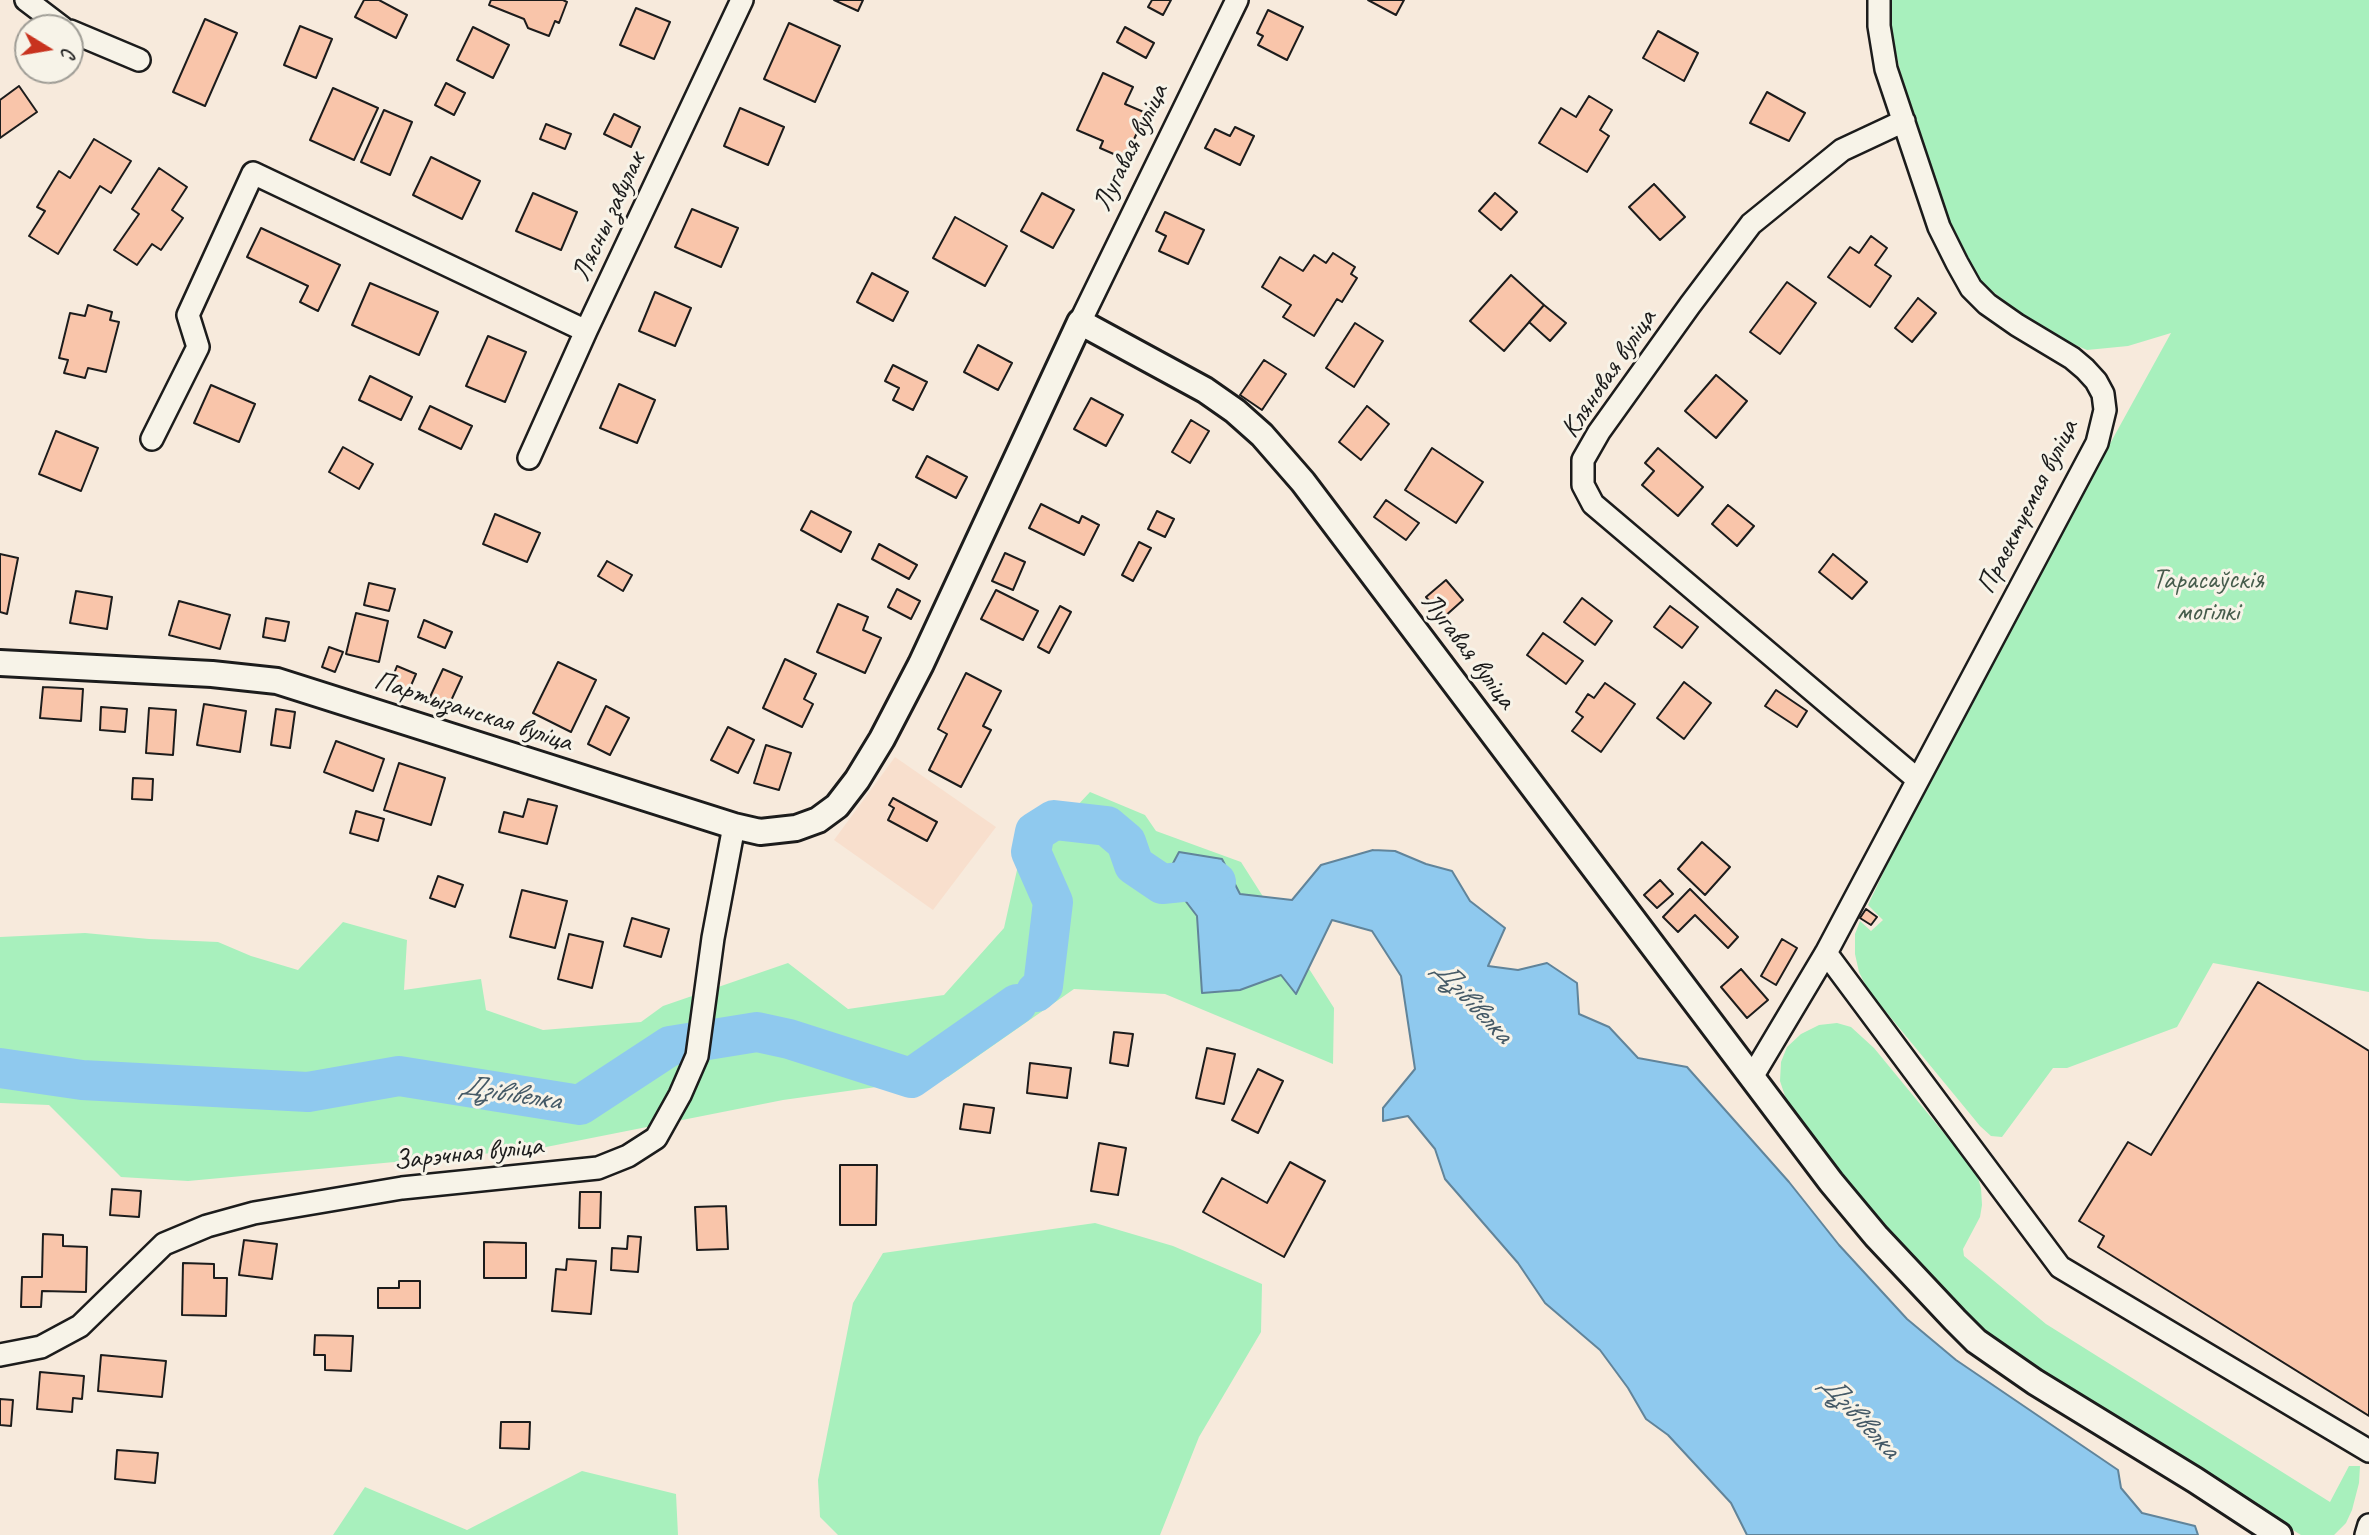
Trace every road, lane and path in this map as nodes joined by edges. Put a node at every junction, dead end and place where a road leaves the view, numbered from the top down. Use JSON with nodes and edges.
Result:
{"nodes":[{"id":1,"x":26,"y":0,"type":"edge"},
{"id":2,"x":742,"y":0,"type":"edge"},
{"id":3,"x":1237,"y":0,"type":"edge"},
{"id":4,"x":1879,"y":0,"type":"edge"},
{"id":5,"x":44,"y":14,"type":"edge"},
{"id":6,"x":84,"y":37,"type":"edge"},
{"id":7,"x":139,"y":60,"type":"dead end"},
{"id":8,"x":1904,"y":121,"type":"junction"},
{"id":9,"x":1080,"y":322,"type":"junction"},
{"id":10,"x":586,"y":331,"type":"junction"},
{"id":11,"x":152,"y":439,"type":"dead end"},
{"id":12,"x":529,"y":458,"type":"dead end"},
{"id":13,"x":0,"y":663,"type":"edge"},
{"id":14,"x":882,"y":740,"type":"joint"},
{"id":15,"x":1917,"y":779,"type":"junction"},
{"id":16,"x":734,"y":826,"type":"junction"},
{"id":17,"x":1826,"y":953,"type":"junction"},
{"id":18,"x":1752,"y":1077,"type":"junction"},
{"id":19,"x":0,"y":1355,"type":"edge"},
{"id":20,"x":2369,"y":1451,"type":"edge"},
{"id":21,"x":2369,"y":1525,"type":"edge"},
{"id":22,"x":2278,"y":1535,"type":"edge"},
{"id":23,"x":2366,"y":1535,"type":"edge"}],
"edges":[{"from":1,"to":5,"type":"street"},
{"from":2,"to":10,"type":"street","name":"Лясны завулак"},
{"from":3,"to":9,"type":"street","name":"Лугавая вуліца"},
{"from":4,"to":8,"type":"street","name":"Праектуемая вуліца"},
{"from":6,"to":7,"type":"street"},
{"from":8,"to":15,"type":"street","name":"Праектуемая вуліца"},
{"from":8,"to":15,"type":"street","name":"Кляновая вуліца"},
{"from":9,"to":14,"type":"street","name":"Лугавая вуліца"},
{"from":9,"to":18,"type":"street","name":"Лугавая вуліца"},
{"from":10,"to":11,"type":"street"},
{"from":10,"to":12,"type":"street","name":"Лясны завулак"},
{"from":13,"to":16,"type":"street","name":"Партызанская вуліца"},
{"from":14,"to":16,"type":"street","name":"Партызанская вуліца"},
{"from":15,"to":17,"type":"street","name":"Праектуемая вуліца"},
{"from":16,"to":19,"type":"street","name":"Зарэчная вуліца"},
{"from":17,"to":18,"type":"street","name":"Праектуемая вуліца"},
{"from":17,"to":20,"type":"street"},
{"from":18,"to":22,"type":"street","name":"Лугавая вуліца"},
{"from":21,"to":23,"type":"street"}]}
